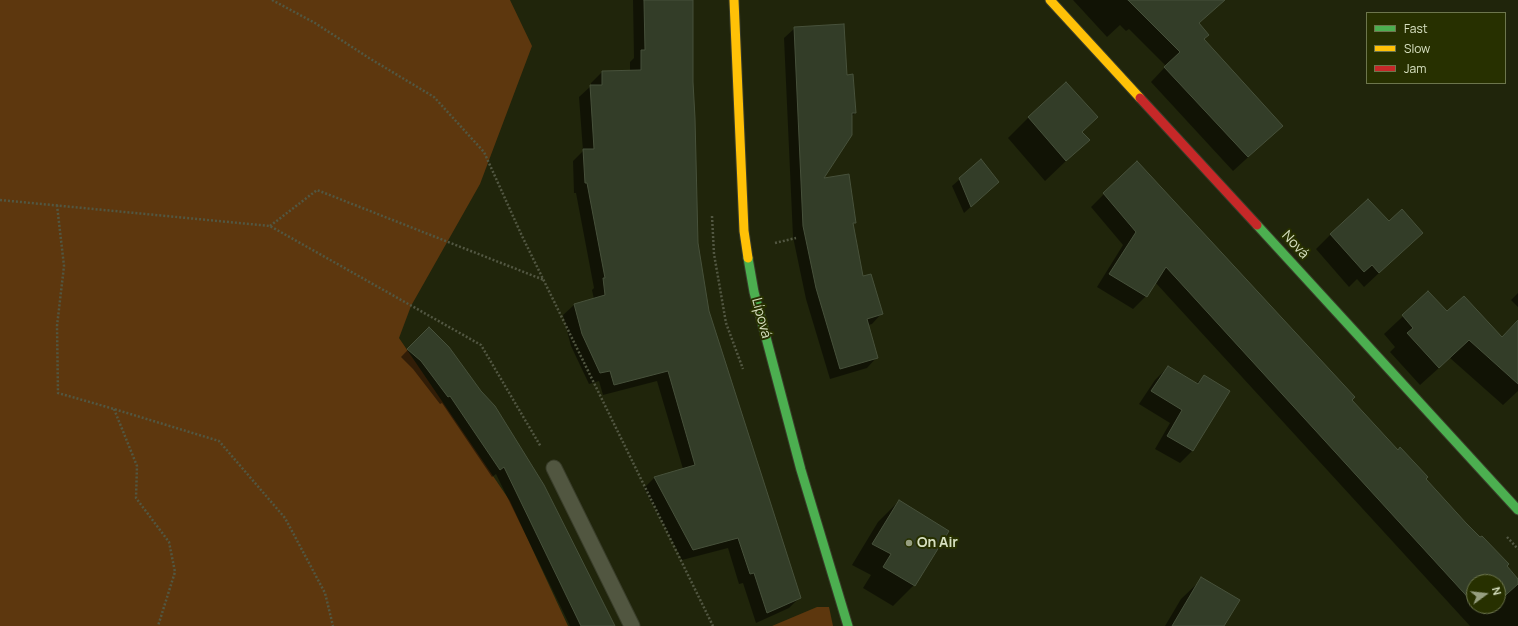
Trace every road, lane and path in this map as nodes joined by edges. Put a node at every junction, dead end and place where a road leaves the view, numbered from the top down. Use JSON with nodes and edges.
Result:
{"nodes":[{"id":1,"x":272,"y":0,"type":"edge"},
{"id":2,"x":734,"y":0,"type":"edge"},
{"id":3,"x":1050,"y":0,"type":"edge"},
{"id":4,"x":0,"y":200,"type":"edge"},
{"id":5,"x":57,"y":205,"type":"junction"},
{"id":6,"x":270,"y":226,"type":"junction"},
{"id":7,"x":544,"y":280,"type":"junction"},
{"id":8,"x":114,"y":409,"type":"junction"},
{"id":9,"x":554,"y":468,"type":"joint"},
{"id":10,"x":1518,"y":510,"type":"edge"},
{"id":11,"x":158,"y":626,"type":"edge"},
{"id":12,"x":333,"y":626,"type":"edge"},
{"id":13,"x":632,"y":626,"type":"edge"},
{"id":14,"x":713,"y":626,"type":"edge"},
{"id":15,"x":848,"y":626,"type":"edge"}],
"edges":[{"from":1,"to":7,"type":"path"},
{"from":2,"to":15,"type":"street","name":"Lípová"},
{"from":3,"to":10,"type":"street","name":"Nová"},
{"from":4,"to":5,"type":"path"},
{"from":5,"to":6,"type":"path"},
{"from":5,"to":8,"type":"path"},
{"from":6,"to":7,"type":"path"},
{"from":6,"to":9,"type":"path"},
{"from":7,"to":14,"type":"path"},
{"from":8,"to":11,"type":"path"},
{"from":8,"to":12,"type":"path"},
{"from":9,"to":13,"type":"lane"}]}
